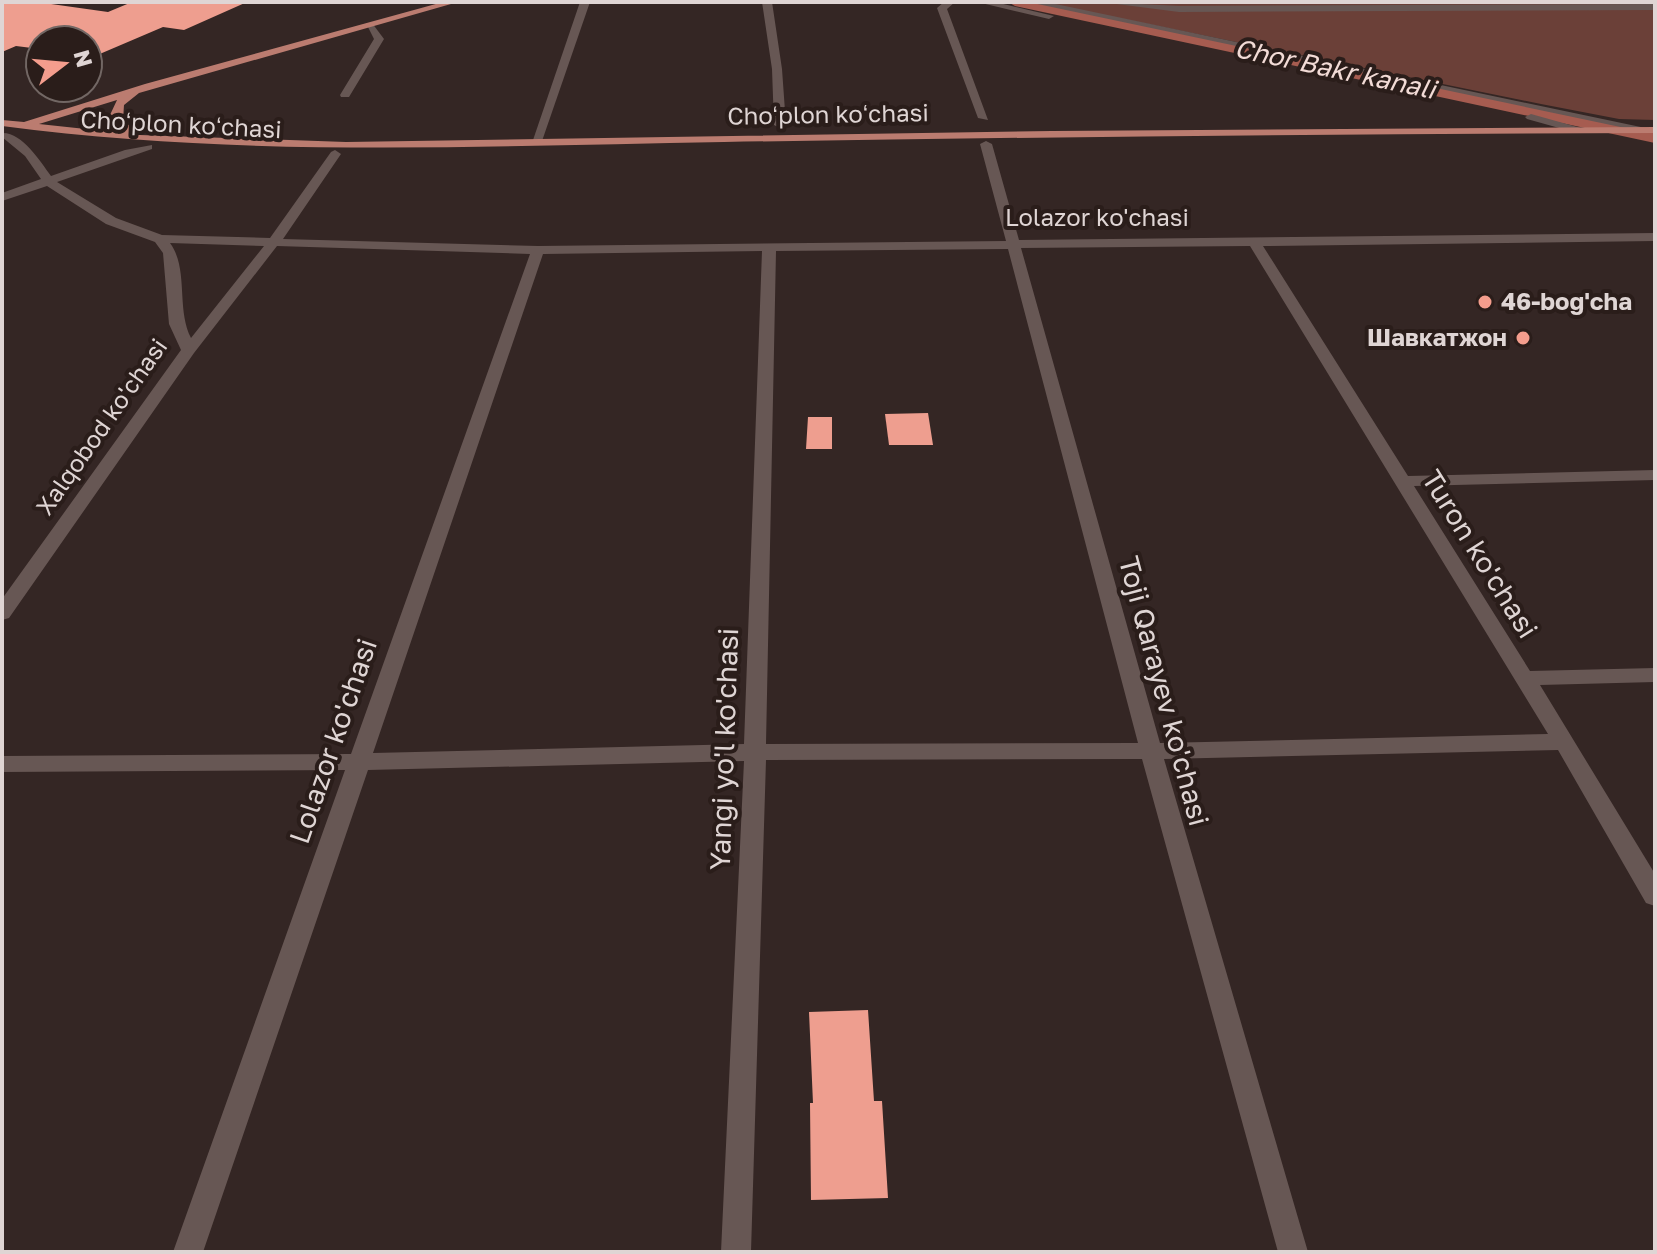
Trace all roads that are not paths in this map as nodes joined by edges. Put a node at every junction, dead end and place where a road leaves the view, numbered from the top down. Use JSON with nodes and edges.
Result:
{"nodes":[{"id":1,"x":453,"y":2,"type":"edge"},
{"id":2,"x":585,"y":2,"type":"edge"},
{"id":3,"x":767,"y":2,"type":"edge"},
{"id":4,"x":950,"y":2,"type":"edge"},
{"id":5,"x":982,"y":2,"type":"edge"},
{"id":6,"x":1033,"y":2,"type":"edge"},
{"id":7,"x":1106,"y":2,"type":"edge"},
{"id":8,"x":1487,"y":5,"type":"edge"},
{"id":9,"x":1655,"y":7,"type":"edge"},
{"id":10,"x":369,"y":25,"type":"junction"},
{"id":11,"x":140,"y":89,"type":"junction"},
{"id":12,"x":345,"y":95,"type":"dead end"},
{"id":13,"x":984,"y":118,"type":"dead end"},
{"id":14,"x":780,"y":125,"type":"dead end"},
{"id":15,"x":20,"y":126,"type":"junction"},
{"id":16,"x":1583,"y":130,"type":"junction"},
{"id":17,"x":3,"y":131,"type":"edge"},
{"id":18,"x":1653,"y":136,"type":"edge"},
{"id":19,"x":136,"y":137,"type":"junction"},
{"id":20,"x":536,"y":141,"type":"junction"},
{"id":21,"x":986,"y":144,"type":"junction"},
{"id":22,"x":148,"y":147,"type":"junction"},
{"id":23,"x":335,"y":154,"type":"junction"},
{"id":24,"x":49,"y":182,"type":"junction"},
{"id":25,"x":2,"y":197,"type":"edge"},
{"id":26,"x":1655,"y":237,"type":"edge"},
{"id":27,"x":160,"y":239,"type":"junction"},
{"id":28,"x":273,"y":243,"type":"junction"},
{"id":29,"x":1255,"y":243,"type":"junction"},
{"id":30,"x":1012,"y":244,"type":"junction"},
{"id":31,"x":769,"y":247,"type":"junction"},
{"id":32,"x":538,"y":250,"type":"junction"},
{"id":33,"x":189,"y":350,"type":"junction"},
{"id":34,"x":1655,"y":475,"type":"edge"},
{"id":35,"x":1402,"y":481,"type":"junction"},
{"id":36,"x":2,"y":613,"type":"edge"},
{"id":37,"x":1655,"y":675,"type":"edge"},
{"id":38,"x":1524,"y":678,"type":"junction"},
{"id":39,"x":1564,"y":742,"type":"junction"},
{"id":40,"x":1151,"y":751,"type":"junction"},
{"id":41,"x":755,"y":752,"type":"junction"},
{"id":42,"x":357,"y":762,"type":"junction"},
{"id":43,"x":2,"y":764,"type":"edge"},
{"id":44,"x":1655,"y":896,"type":"edge"},
{"id":45,"x":188,"y":1252,"type":"edge"},
{"id":46,"x":736,"y":1252,"type":"edge"},
{"id":47,"x":1293,"y":1252,"type":"edge"}],
"edges":[{"from":1,"to":10,"type":"main road"},
{"from":2,"to":20,"type":"street"},
{"from":3,"to":14,"type":"street"},
{"from":4,"to":13,"type":"street"},
{"from":5,"to":16,"type":"street"},
{"from":6,"to":18,"type":"street"},
{"from":7,"to":8,"type":"street"},
{"from":8,"to":9,"type":"street"},
{"from":10,"to":11,"type":"main road"},
{"from":10,"to":12,"type":"street"},
{"from":11,"to":15,"type":"main road"},
{"from":11,"to":19,"type":"main road"},
{"from":15,"to":17,"type":"main road","name":"Choʻplon koʻchasi"},
{"from":15,"to":19,"type":"main road","name":"Choʻplon koʻchasi"},
{"from":16,"to":18,"type":"main road","name":"Choʻplon koʻchasi"},
{"from":16,"to":20,"type":"main road","name":"Choʻplon koʻchasi"},
{"from":17,"to":22,"type":"main road","name":"Choʻplon koʻchasi"},
{"from":17,"to":24,"type":"street"},
{"from":18,"to":21,"type":"main road","name":"Choʻplon koʻchasi"},
{"from":19,"to":20,"type":"main road","name":"Choʻplon koʻchasi"},
{"from":21,"to":23,"type":"main road","name":"Choʻplon koʻchasi"},
{"from":21,"to":30,"type":"street","name":"Toji Qarayev ko'chasi"},
{"from":22,"to":23,"type":"main road","name":"Choʻplon koʻchasi"},
{"from":22,"to":24,"type":"street"},
{"from":23,"to":28,"type":"street"},
{"from":24,"to":25,"type":"street"},
{"from":24,"to":27,"type":"street"},
{"from":26,"to":29,"type":"street","name":"Lolazor ko'chasi"},
{"from":27,"to":28,"type":"street","name":"Lolazor ko'chasi"},
{"from":27,"to":33,"type":"street","name":"Xalqobod ko'chasi"},
{"from":28,"to":32,"type":"street","name":"Lolazor ko'chasi"},
{"from":28,"to":33,"type":"street"},
{"from":29,"to":30,"type":"street","name":"Lolazor ko'chasi"},
{"from":29,"to":35,"type":"street","name":"Turon ko'chasi"},
{"from":30,"to":31,"type":"street","name":"Lolazor ko'chasi"},
{"from":30,"to":40,"type":"street","name":"Toji Qarayev ko'chasi"},
{"from":31,"to":32,"type":"street","name":"Lolazor ko'chasi"},
{"from":31,"to":41,"type":"street","name":"Yangi yo'l ko'chasi"},
{"from":32,"to":42,"type":"street","name":"Lolazor ko'chasi"},
{"from":33,"to":36,"type":"street","name":"Xalqobod ko'chasi"},
{"from":34,"to":35,"type":"street"},
{"from":35,"to":38,"type":"street","name":"Turon ko'chasi"},
{"from":37,"to":38,"type":"street"},
{"from":38,"to":39,"type":"street","name":"Turon ko'chasi"},
{"from":39,"to":40,"type":"street"},
{"from":39,"to":44,"type":"street","name":"Turon ko'chasi"},
{"from":40,"to":41,"type":"street"},
{"from":40,"to":47,"type":"street","name":"Toji Qarayev ko'chasi"},
{"from":41,"to":42,"type":"street"},
{"from":41,"to":46,"type":"street","name":"Yangi yo'l ko'chasi"},
{"from":42,"to":43,"type":"street"},
{"from":42,"to":45,"type":"street","name":"Lolazor ko'chasi"}]}
